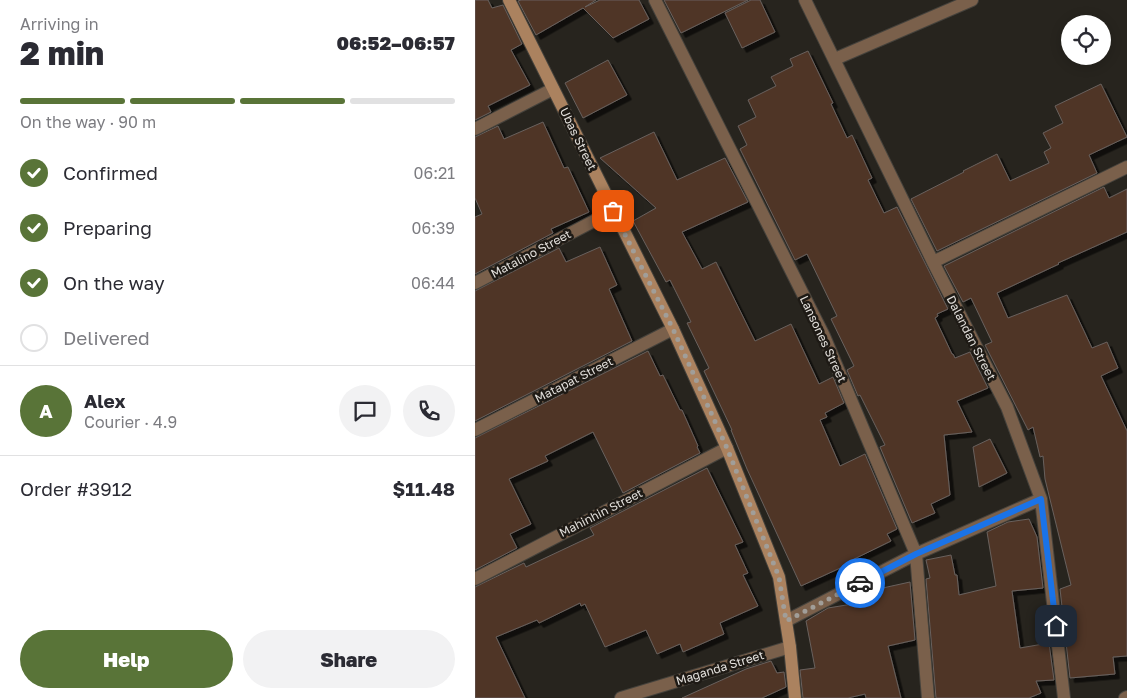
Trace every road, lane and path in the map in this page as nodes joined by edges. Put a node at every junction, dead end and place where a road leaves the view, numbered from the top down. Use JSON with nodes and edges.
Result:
{"nodes":[{"id":1,"x":509,"y":0,"type":"edge"},
{"id":2,"x":655,"y":0,"type":"edge"},
{"id":3,"x":805,"y":0,"type":"edge"},
{"id":4,"x":972,"y":0,"type":"edge"},
{"id":5,"x":835,"y":59,"type":"junction"},
{"id":6,"x":553,"y":89,"type":"junction"},
{"id":7,"x":475,"y":129,"type":"edge"},
{"id":8,"x":1127,"y":167,"type":"edge"},
{"id":9,"x":613,"y":211,"type":"junction"},
{"id":10,"x":933,"y":262,"type":"junction"},
{"id":11,"x":475,"y":284,"type":"edge"},
{"id":12,"x":673,"y":329,"type":"junction"},
{"id":13,"x":475,"y":430,"type":"edge"},
{"id":14,"x":727,"y":448,"type":"junction"},
{"id":15,"x":1041,"y":499,"type":"junction"},
{"id":16,"x":916,"y":554,"type":"junction"},
{"id":17,"x":475,"y":579,"type":"edge"},
{"id":18,"x":786,"y":621,"type":"junction"},
{"id":19,"x":790,"y":647,"type":"junction"},
{"id":20,"x":621,"y":698,"type":"edge"},
{"id":21,"x":795,"y":698,"type":"edge"},
{"id":22,"x":928,"y":698,"type":"edge"},
{"id":23,"x":1065,"y":698,"type":"edge"}],
"edges":[{"from":1,"to":6,"type":"street","name":"Ubas Street"},
{"from":2,"to":16,"type":"street","name":"Lansones Street"},
{"from":3,"to":5,"type":"street","name":"Dalandan Street"},
{"from":4,"to":5,"type":"street"},
{"from":5,"to":10,"type":"street","name":"Dalandan Street"},
{"from":6,"to":7,"type":"street"},
{"from":6,"to":9,"type":"street","name":"Ubas Street"},
{"from":8,"to":10,"type":"street"},
{"from":9,"to":11,"type":"street","name":"Matalino Street"},
{"from":9,"to":12,"type":"street","name":"Ubas Street"},
{"from":10,"to":15,"type":"street","name":"Dalandan Street"},
{"from":12,"to":13,"type":"street","name":"Matapat Street"},
{"from":12,"to":14,"type":"street","name":"Ubas Street"},
{"from":14,"to":17,"type":"street","name":"Mahinhin Street"},
{"from":14,"to":18,"type":"street","name":"Ubas Street"},
{"from":15,"to":16,"type":"street"},
{"from":15,"to":23,"type":"street","name":"Dalandan Street"},
{"from":16,"to":18,"type":"street"},
{"from":16,"to":22,"type":"street","name":"Lansones Street"},
{"from":18,"to":19,"type":"street","name":"Ubas Street"},
{"from":19,"to":20,"type":"street","name":"Maganda Street"},
{"from":19,"to":21,"type":"street","name":"Ubas Street"}]}
